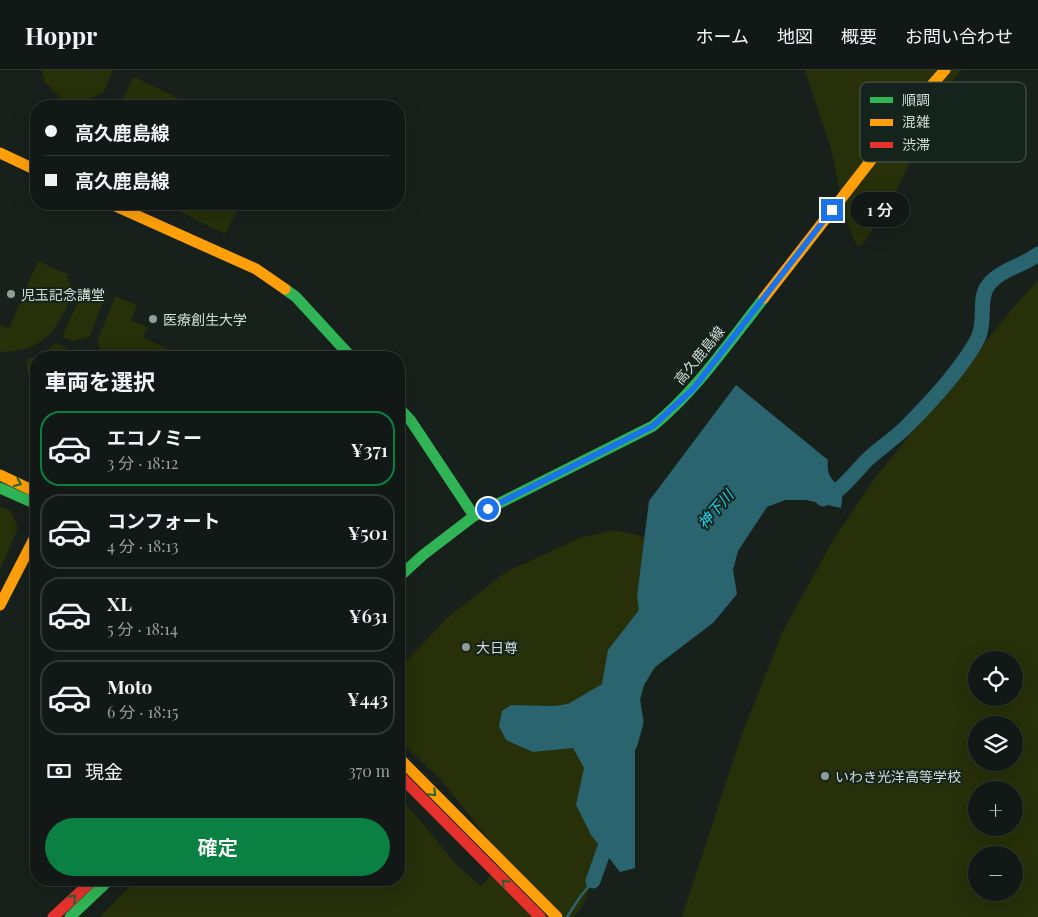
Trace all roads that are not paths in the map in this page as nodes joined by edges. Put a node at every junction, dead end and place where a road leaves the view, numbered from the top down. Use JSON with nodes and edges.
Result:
{"nodes":[{"id":1,"x":945,"y":70,"type":"edge"},
{"id":2,"x":934,"y":82,"type":"edge"},
{"id":3,"x":0,"y":154,"type":"edge"},
{"id":4,"x":869,"y":162,"type":"edge"},
{"id":5,"x":30,"y":167,"type":"edge"},
{"id":6,"x":124,"y":210,"type":"edge"},
{"id":7,"x":346,"y":351,"type":"edge"},
{"id":8,"x":405,"y":414,"type":"edge"},
{"id":9,"x":0,"y":475,"type":"edge"},
{"id":10,"x":0,"y":488,"type":"edge"},
{"id":11,"x":30,"y":489,"type":"edge"},
{"id":12,"x":30,"y":501,"type":"edge"},
{"id":13,"x":474,"y":516,"type":"junction"},
{"id":14,"x":30,"y":547,"type":"edge"},
{"id":15,"x":405,"y":574,"type":"edge"},
{"id":16,"x":0,"y":605,"type":"edge"},
{"id":17,"x":405,"y":764,"type":"edge"},
{"id":18,"x":405,"y":781,"type":"edge"},
{"id":19,"x":87,"y":886,"type":"edge"},
{"id":20,"x":103,"y":886,"type":"edge"},
{"id":21,"x":53,"y":917,"type":"edge"},
{"id":22,"x":70,"y":917,"type":"edge"},
{"id":23,"x":540,"y":917,"type":"edge"},
{"id":24,"x":557,"y":917,"type":"edge"}],
"edges":[{"from":1,"to":2,"type":"street","name":"高久鹿島線"},
{"from":3,"to":5,"type":"street"},
{"from":4,"to":13,"type":"street","name":"高久鹿島線"},
{"from":6,"to":7,"type":"street"},
{"from":8,"to":13,"type":"street"},
{"from":9,"to":11,"type":"street","one_way":true},
{"from":10,"to":12,"type":"street"},
{"from":13,"to":15,"type":"street","name":"高久鹿島線"},
{"from":14,"to":16,"type":"street"},
{"from":17,"to":24,"type":"street","one_way":true},
{"from":23,"to":18,"type":"street","one_way":true},
{"from":21,"to":19,"type":"street","one_way":true},
{"from":20,"to":22,"type":"street"}]}
